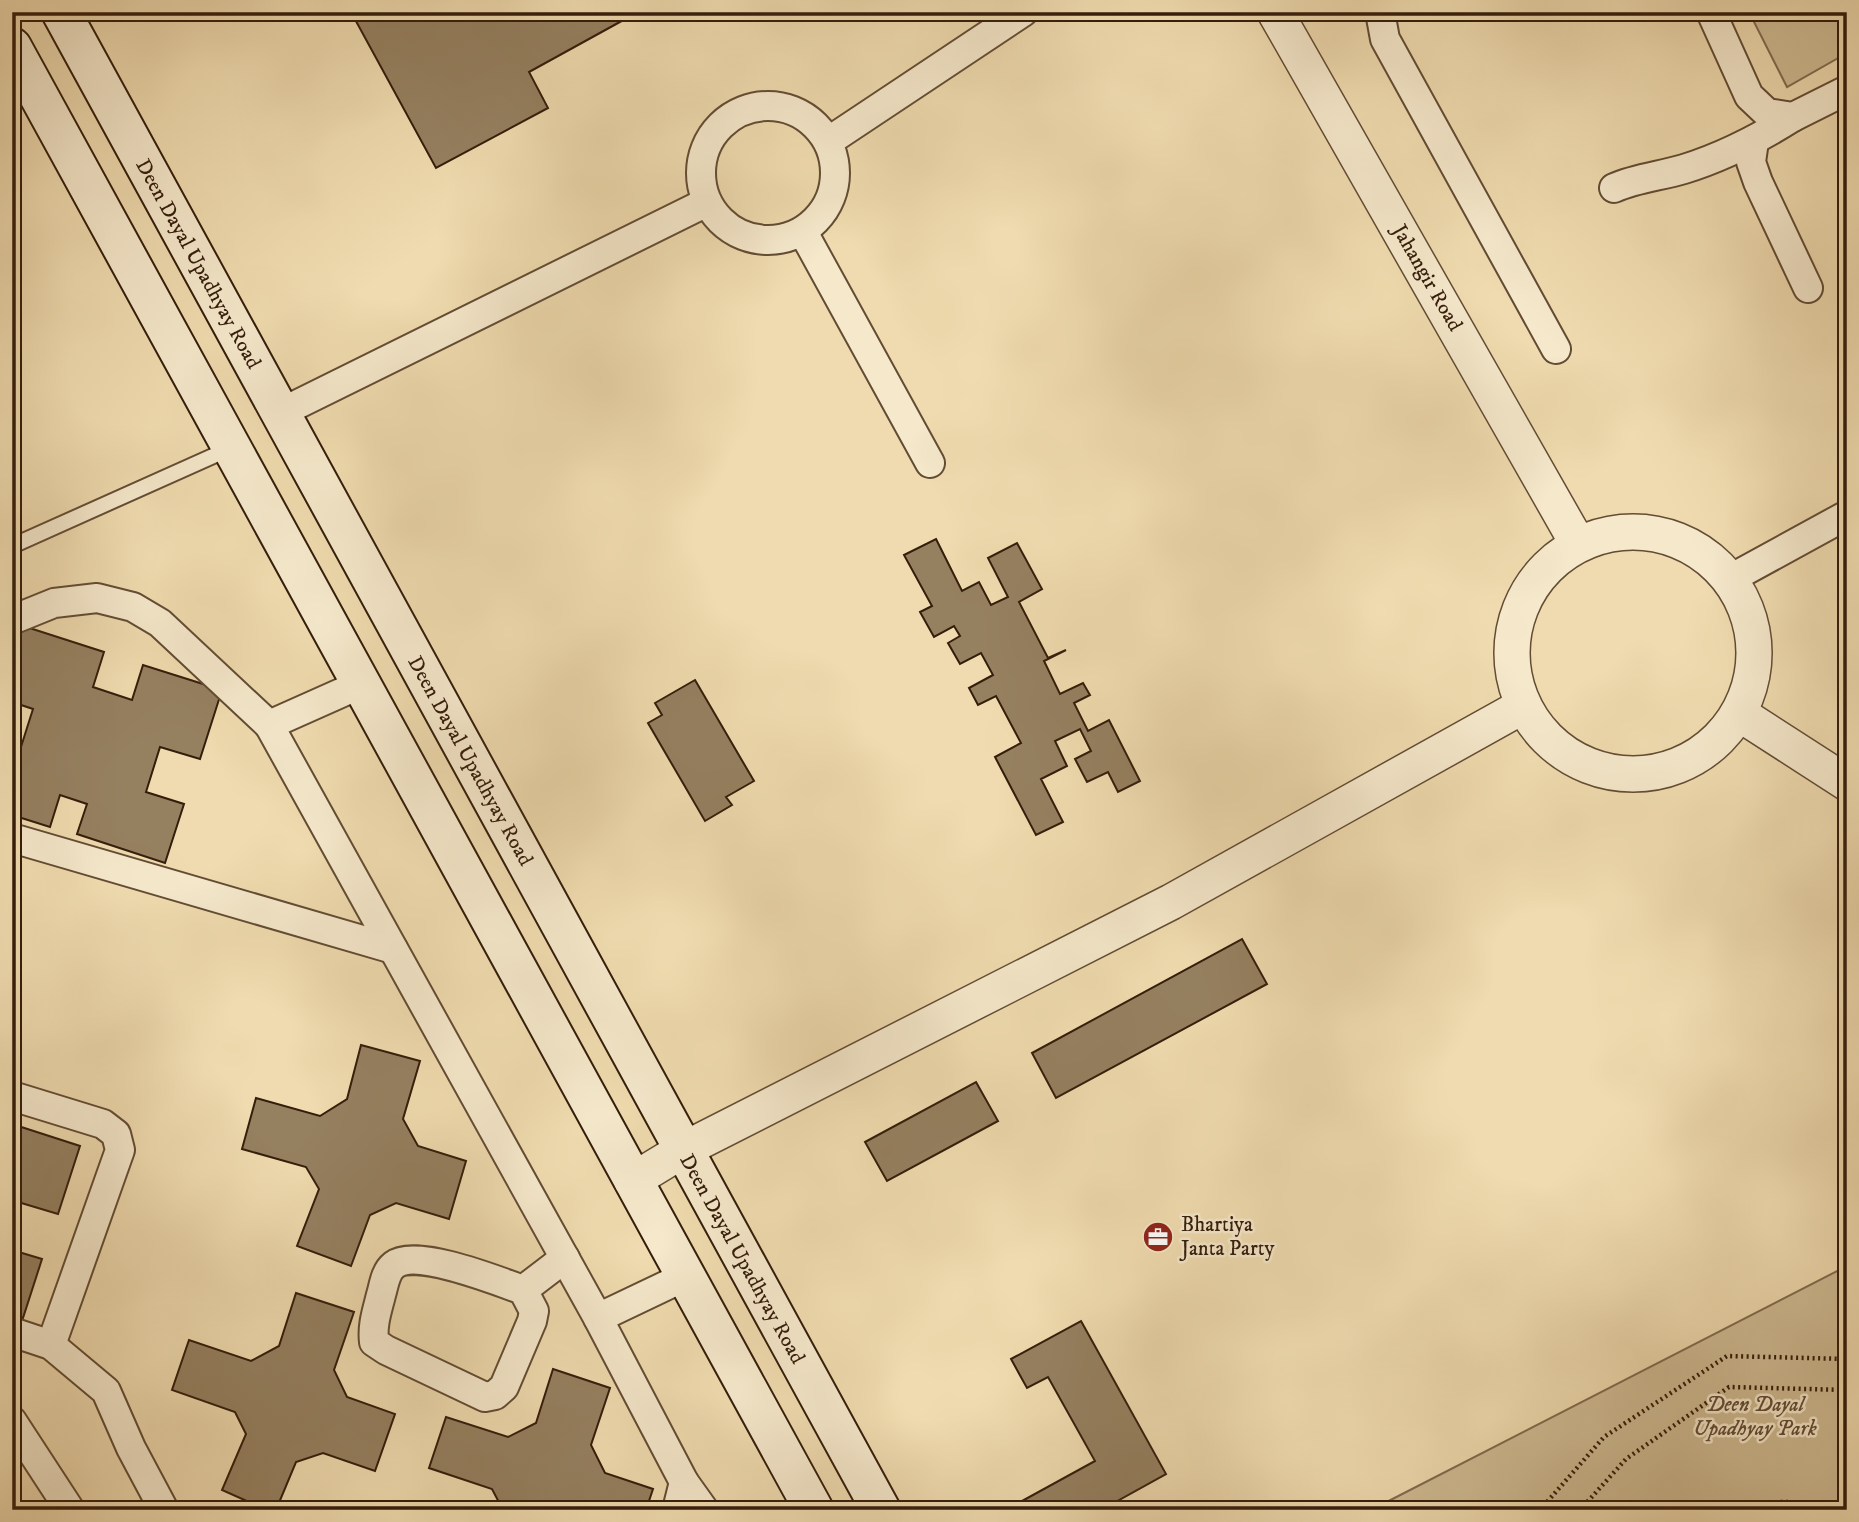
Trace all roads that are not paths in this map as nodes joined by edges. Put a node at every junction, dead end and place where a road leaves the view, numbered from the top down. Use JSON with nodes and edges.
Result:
{"nodes":[{"id":1,"x":61,"y":12,"type":"edge"},
{"id":2,"x":1023,"y":12,"type":"edge"},
{"id":3,"x":1380,"y":12,"type":"edge"},
{"id":4,"x":1711,"y":12,"type":"edge"},
{"id":5,"x":1285,"y":15,"type":"edge"},
{"id":6,"x":12,"y":47,"type":"edge"},
{"id":7,"x":1847,"y":90,"type":"edge"},
{"id":8,"x":1793,"y":117,"type":"junction"},
{"id":9,"x":828,"y":141,"type":"junction"},
{"id":10,"x":1754,"y":141,"type":"junction"},
{"id":11,"x":1614,"y":188,"type":"dead end"},
{"id":12,"x":706,"y":202,"type":"junction"},
{"id":13,"x":803,"y":232,"type":"junction"},
{"id":14,"x":1808,"y":288,"type":"dead end"},
{"id":15,"x":1556,"y":349,"type":"dead end"},
{"id":16,"x":280,"y":413,"type":"junction"},
{"id":17,"x":232,"y":448,"type":"junction"},
{"id":18,"x":930,"y":463,"type":"dead end"},
{"id":19,"x":1847,"y":515,"type":"edge"},
{"id":20,"x":1578,"y":544,"type":"junction"},
{"id":21,"x":12,"y":546,"type":"edge"},
{"id":22,"x":1730,"y":579,"type":"junction"},
{"id":23,"x":12,"y":620,"type":"edge"},
{"id":24,"x":361,"y":684,"type":"junction"},
{"id":25,"x":1523,"y":706,"type":"junction"},
{"id":26,"x":1740,"y":714,"type":"junction"},
{"id":27,"x":268,"y":725,"type":"junction"},
{"id":28,"x":1847,"y":783,"type":"edge"},
{"id":29,"x":12,"y":838,"type":"edge"},
{"id":30,"x":393,"y":949,"type":"junction"},
{"id":31,"x":12,"y":1096,"type":"edge"},
{"id":32,"x":683,"y":1150,"type":"junction"},
{"id":33,"x":632,"y":1181,"type":"junction"},
{"id":34,"x":565,"y":1258,"type":"junction"},
{"id":35,"x":686,"y":1276,"type":"junction"},
{"id":36,"x":523,"y":1290,"type":"junction"},
{"id":37,"x":598,"y":1318,"type":"junction"},
{"id":38,"x":12,"y":1332,"type":"edge"},
{"id":39,"x":51,"y":1345,"type":"junction"},
{"id":40,"x":12,"y":1422,"type":"edge"},
{"id":41,"x":684,"y":1482,"type":"junction"},
{"id":42,"x":71,"y":1510,"type":"edge"},
{"id":43,"x":164,"y":1510,"type":"edge"},
{"id":44,"x":677,"y":1510,"type":"edge"},
{"id":45,"x":704,"y":1510,"type":"edge"},
{"id":46,"x":814,"y":1510,"type":"edge"},
{"id":47,"x":881,"y":1510,"type":"edge"}],
"edges":[{"from":1,"to":16,"type":"main road","name":"Deen Dayal Upadhyay Road"},
{"from":2,"to":9,"type":"street"},
{"from":3,"to":15,"type":"street"},
{"from":4,"to":8,"type":"street"},
{"from":5,"to":20,"type":"street","name":"Jahangir Road"},
{"from":6,"to":17,"type":"main road"},
{"from":7,"to":8,"type":"street"},
{"from":8,"to":10,"type":"street"},
{"from":9,"to":12,"type":"street"},
{"from":9,"to":13,"type":"street"},
{"from":10,"to":11,"type":"street"},
{"from":10,"to":14,"type":"street"},
{"from":12,"to":13,"type":"street"},
{"from":12,"to":16,"type":"street"},
{"from":13,"to":18,"type":"street"},
{"from":16,"to":32,"type":"main road","name":"Deen Dayal Upadhyay Road"},
{"from":17,"to":21,"type":"lane"},
{"from":17,"to":24,"type":"main road"},
{"from":19,"to":22,"type":"street"},
{"from":20,"to":22,"type":"street"},
{"from":20,"to":25,"type":"street"},
{"from":22,"to":26,"type":"street"},
{"from":23,"to":27,"type":"street"},
{"from":24,"to":27,"type":"street"},
{"from":24,"to":33,"type":"main road"},
{"from":25,"to":26,"type":"street"},
{"from":25,"to":32,"type":"street"},
{"from":26,"to":28,"type":"street"},
{"from":27,"to":30,"type":"street"},
{"from":29,"to":30,"type":"street"},
{"from":30,"to":34,"type":"street"},
{"from":31,"to":39,"type":"street"},
{"from":32,"to":33,"type":"street"},
{"from":32,"to":47,"type":"main road","name":"Deen Dayal Upadhyay Road"},
{"from":33,"to":35,"type":"main road"},
{"from":34,"to":36,"type":"street"},
{"from":34,"to":37,"type":"street"},
{"from":35,"to":37,"type":"street"},
{"from":35,"to":46,"type":"main road"},
{"from":36,"to":36,"type":"street"},
{"from":37,"to":41,"type":"street"},
{"from":38,"to":39,"type":"street"},
{"from":39,"to":43,"type":"street"},
{"from":40,"to":42,"type":"street"},
{"from":41,"to":44,"type":"street"},
{"from":41,"to":45,"type":"street"}]}
